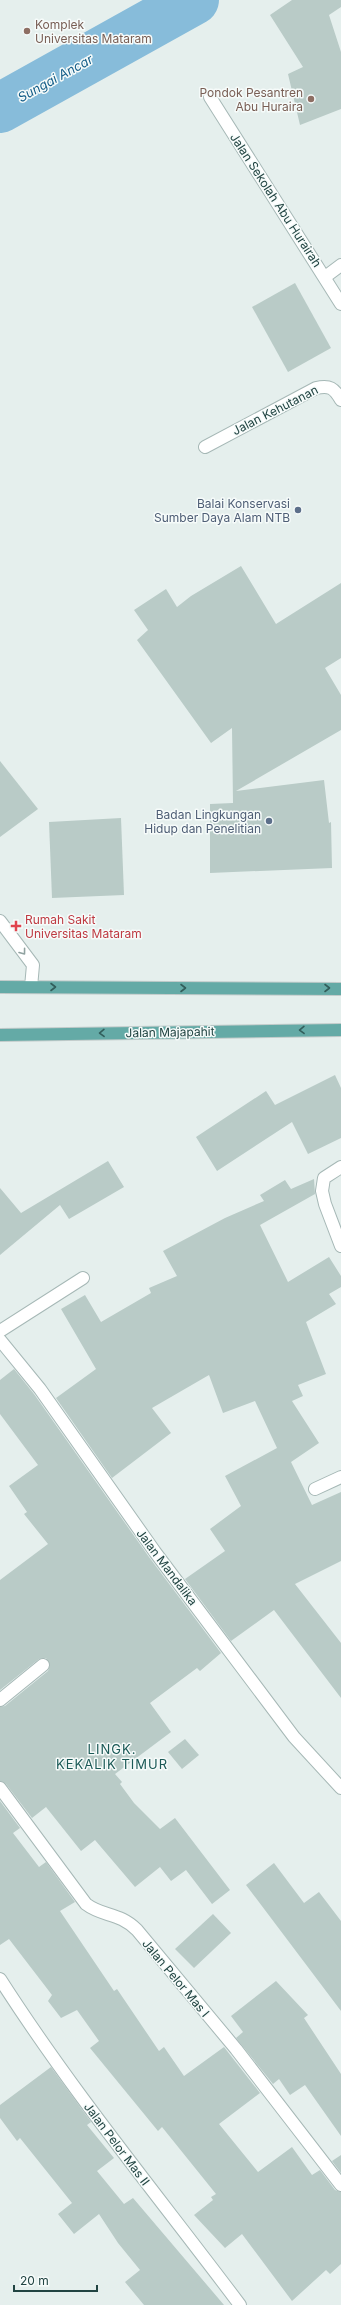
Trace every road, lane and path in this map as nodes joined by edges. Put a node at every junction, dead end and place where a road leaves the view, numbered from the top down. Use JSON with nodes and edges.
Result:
{"nodes":[{"id":1,"x":210,"y":97,"type":"dead end"},
{"id":2,"x":341,"y":264,"type":"edge"},
{"id":3,"x":325,"y":277,"type":"junction"},
{"id":4,"x":341,"y":304,"type":"edge"},
{"id":5,"x":341,"y":400,"type":"edge"},
{"id":6,"x":205,"y":447,"type":"dead end"},
{"id":7,"x":0,"y":921,"type":"edge"},
{"id":8,"x":0,"y":987,"type":"edge"},
{"id":9,"x":31,"y":987,"type":"junction"},
{"id":10,"x":341,"y":988,"type":"edge"},
{"id":11,"x":341,"y":1030,"type":"edge"},
{"id":12,"x":0,"y":1035,"type":"edge"},
{"id":13,"x":341,"y":1167,"type":"edge"},
{"id":14,"x":341,"y":1246,"type":"edge"},
{"id":15,"x":83,"y":1278,"type":"dead end"},
{"id":16,"x":0,"y":1331,"type":"edge"},
{"id":17,"x":0,"y":1340,"type":"edge"},
{"id":18,"x":341,"y":1477,"type":"edge"},
{"id":19,"x":315,"y":1489,"type":"dead end"},
{"id":20,"x":43,"y":1665,"type":"dead end"},
{"id":21,"x":0,"y":1700,"type":"edge"},
{"id":22,"x":0,"y":1788,"type":"edge"},
{"id":23,"x":341,"y":1788,"type":"edge"},
{"id":24,"x":0,"y":1979,"type":"edge"},
{"id":25,"x":341,"y":2185,"type":"edge"},
{"id":26,"x":240,"y":2305,"type":"edge"}],
"edges":[{"from":1,"to":3,"type":"street","name":"Jalan Sekolah Abu Hurairah"},
{"from":2,"to":3,"type":"street"},
{"from":3,"to":4,"type":"street","name":"Jalan Sekolah Abu Hurairah"},
{"from":5,"to":6,"type":"street","name":"Jalan Kehutanan"},
{"from":7,"to":9,"type":"street","one_way":true},
{"from":8,"to":9,"type":"main road"},
{"from":9,"to":10,"type":"main road","one_way":true},
{"from":11,"to":12,"type":"main road","name":"Jalan Majapahit","one_way":true},
{"from":13,"to":14,"type":"street"},
{"from":15,"to":16,"type":"street"},
{"from":17,"to":23,"type":"street","name":"Jalan Mandalika"},
{"from":18,"to":19,"type":"street"},
{"from":20,"to":21,"type":"street"},
{"from":22,"to":25,"type":"street","name":"Jalan Pelor Mas I"},
{"from":24,"to":26,"type":"street","name":"Jalan Pelor Mas II"}]}
